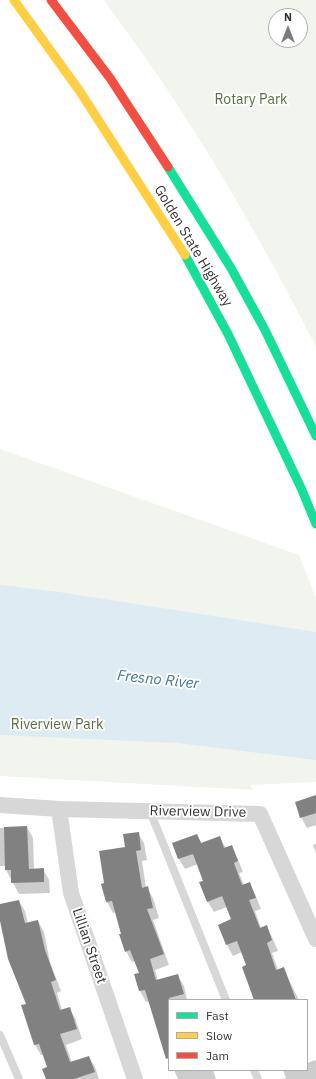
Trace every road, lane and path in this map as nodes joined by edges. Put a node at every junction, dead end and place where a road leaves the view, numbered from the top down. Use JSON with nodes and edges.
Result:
{"nodes":[{"id":1,"x":14,"y":0,"type":"edge"},
{"id":2,"x":51,"y":0,"type":"edge"},
{"id":3,"x":67,"y":6,"type":"dead end"},
{"id":4,"x":110,"y":78,"type":"junction"},
{"id":5,"x":316,"y":436,"type":"edge"},
{"id":6,"x":316,"y":524,"type":"edge"},
{"id":7,"x":0,"y":805,"type":"edge"},
{"id":8,"x":59,"y":809,"type":"junction"},
{"id":9,"x":150,"y":811,"type":"junction"},
{"id":10,"x":316,"y":939,"type":"edge"},
{"id":11,"x":226,"y":999,"type":"edge"},
{"id":12,"x":0,"y":1035,"type":"edge"},
{"id":13,"x":19,"y":1079,"type":"edge"},
{"id":14,"x":135,"y":1079,"type":"edge"}],
"edges":[{"from":1,"to":6,"type":"highway","name":"Golden State Highway"},
{"from":2,"to":4,"type":"highway","name":"Golden State Highway"},
{"from":3,"to":4,"type":"highway"},
{"from":4,"to":5,"type":"highway","name":"Golden State Highway"},
{"from":7,"to":8,"type":"street","name":"Riverview Drive"},
{"from":8,"to":9,"type":"street","name":"Riverview Drive"},
{"from":8,"to":14,"type":"street","name":"Lillian Street"},
{"from":9,"to":10,"type":"street","name":"Riverview Drive"},
{"from":9,"to":11,"type":"lane"},
{"from":12,"to":13,"type":"lane"}]}
